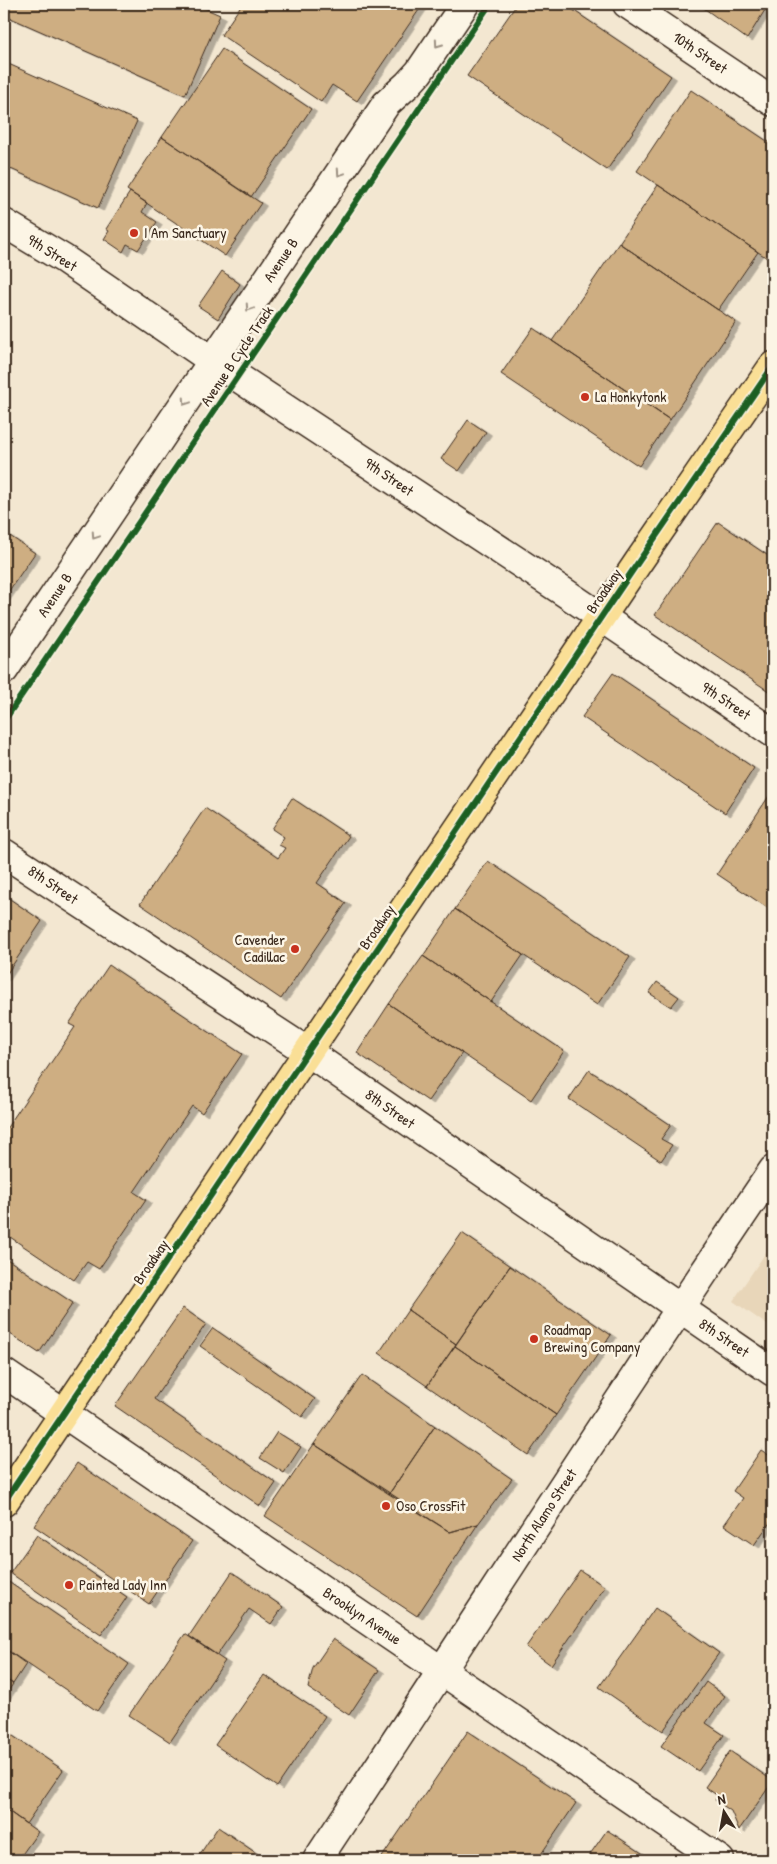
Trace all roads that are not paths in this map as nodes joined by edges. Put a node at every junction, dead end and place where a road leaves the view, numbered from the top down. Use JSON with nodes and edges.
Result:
{"nodes":[{"id":1,"x":465,"y":4,"type":"edge"},
{"id":2,"x":627,"y":4,"type":"edge"},
{"id":3,"x":773,"y":102,"type":"edge"},
{"id":4,"x":4,"y":223,"type":"edge"},
{"id":5,"x":213,"y":361,"type":"junction"},
{"id":6,"x":773,"y":366,"type":"edge"},
{"id":7,"x":602,"y":618,"type":"junction"},
{"id":8,"x":4,"y":670,"type":"edge"},
{"id":9,"x":773,"y":733,"type":"edge"},
{"id":10,"x":4,"y":852,"type":"edge"},
{"id":11,"x":308,"y":1052,"type":"junction"},
{"id":12,"x":773,"y":1170,"type":"edge"},
{"id":13,"x":679,"y":1307,"type":"junction"},
{"id":14,"x":773,"y":1372,"type":"edge"},
{"id":15,"x":4,"y":1373,"type":"edge"},
{"id":16,"x":64,"y":1414,"type":"junction"},
{"id":17,"x":4,"y":1502,"type":"edge"},
{"id":18,"x":443,"y":1671,"type":"junction"},
{"id":19,"x":317,"y":1860,"type":"edge"},
{"id":20,"x":720,"y":1860,"type":"edge"}],
"edges":[{"from":1,"to":5,"type":"street","name":"Avenue B","one_way":true},
{"from":2,"to":3,"type":"street","name":"10th Street"},
{"from":4,"to":5,"type":"street","name":"9th Street"},
{"from":5,"to":7,"type":"street","name":"9th Street"},
{"from":5,"to":8,"type":"street","name":"Avenue B","one_way":true},
{"from":6,"to":7,"type":"main road","name":"Broadway"},
{"from":7,"to":9,"type":"street","name":"9th Street"},
{"from":7,"to":11,"type":"main road","name":"Broadway"},
{"from":10,"to":11,"type":"street","name":"8th Street"},
{"from":11,"to":13,"type":"street","name":"8th Street"},
{"from":11,"to":16,"type":"main road","name":"Broadway"},
{"from":12,"to":13,"type":"street","name":"North Alamo Street"},
{"from":13,"to":14,"type":"street","name":"8th Street"},
{"from":13,"to":18,"type":"street","name":"North Alamo Street"},
{"from":15,"to":16,"type":"street","name":"Brooklyn Avenue"},
{"from":16,"to":17,"type":"main road","name":"Broadway"},
{"from":16,"to":18,"type":"street","name":"Brooklyn Avenue"},
{"from":18,"to":19,"type":"street","name":"North Alamo Street"},
{"from":18,"to":20,"type":"street","name":"Brooklyn Avenue"}]}
